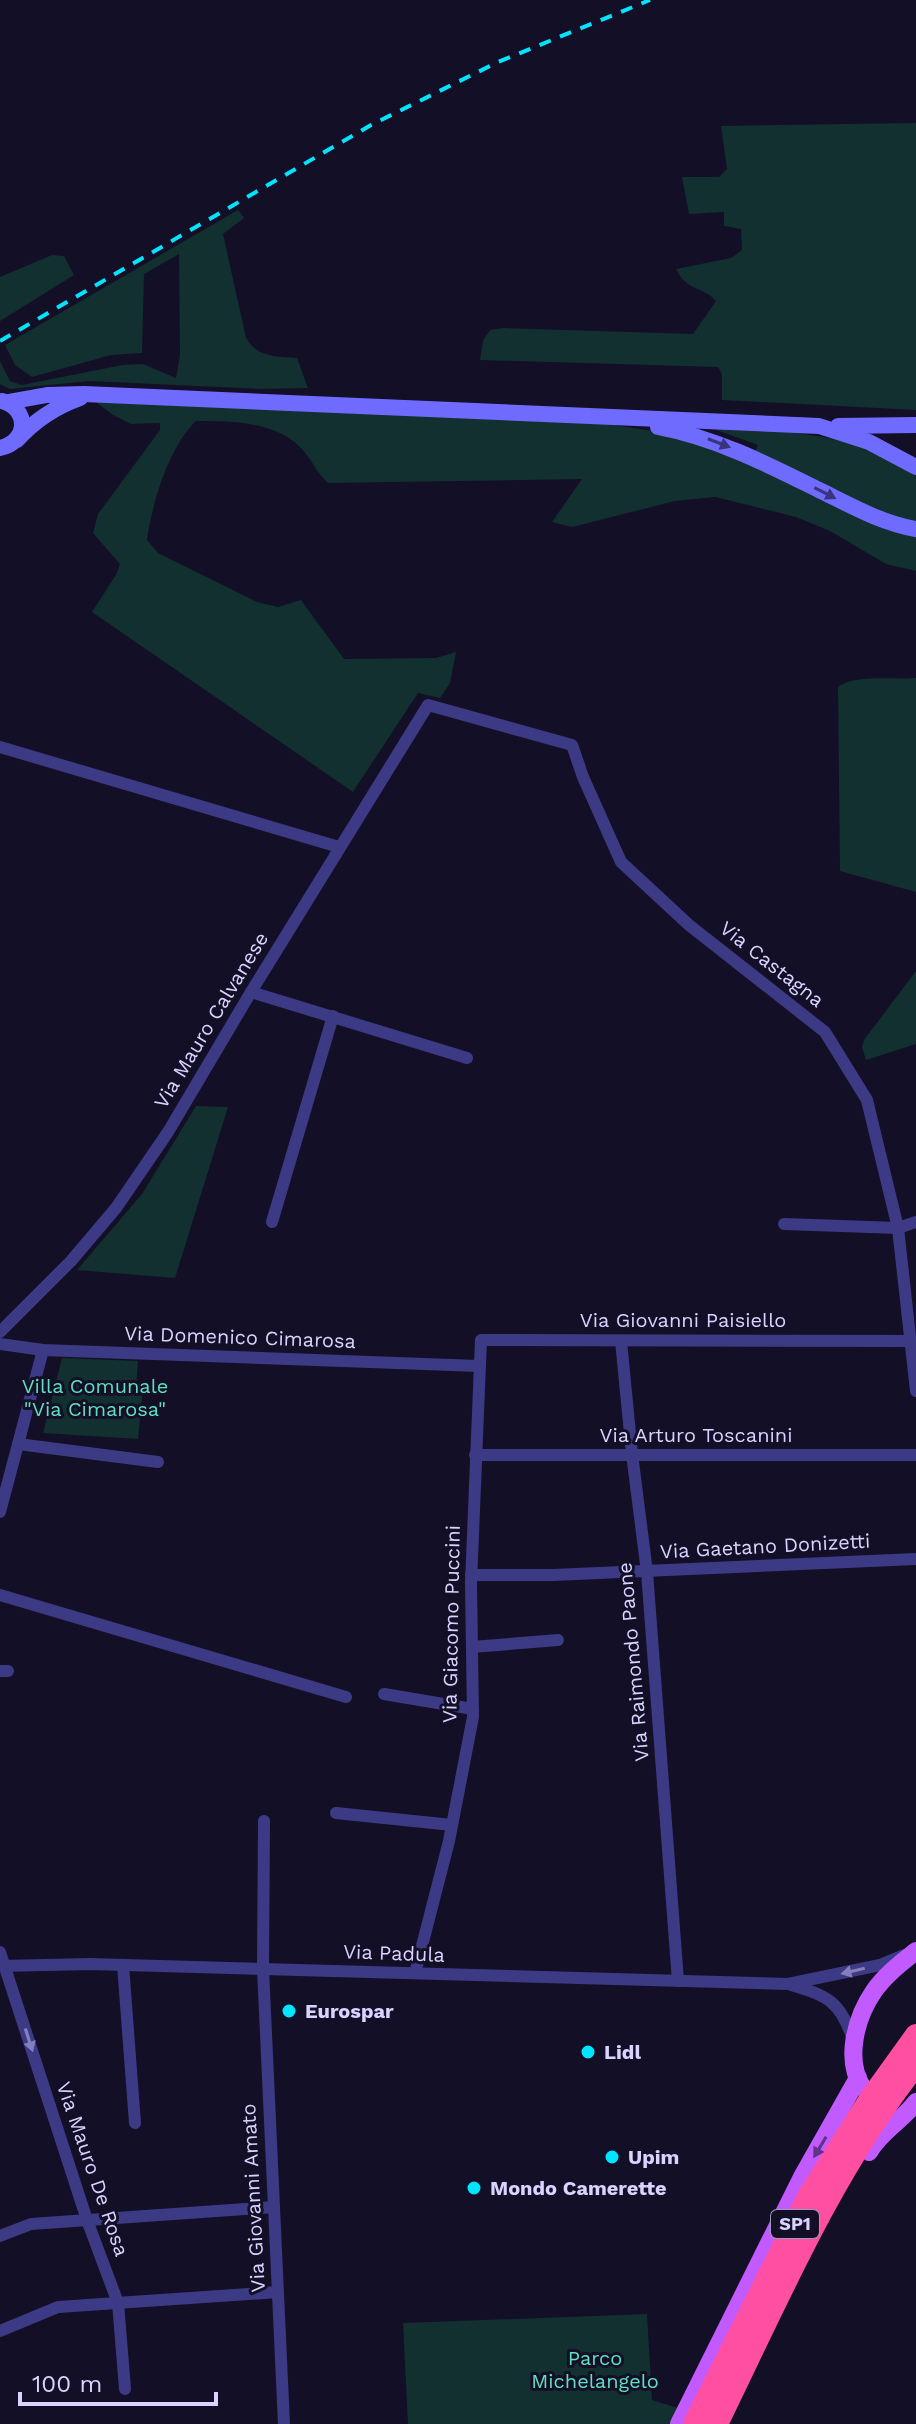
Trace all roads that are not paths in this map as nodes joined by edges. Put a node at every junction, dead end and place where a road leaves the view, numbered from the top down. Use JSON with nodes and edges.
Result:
{"nodes":[{"id":1,"x":105,"y":394,"type":"junction"},
{"id":2,"x":2,"y":401,"type":"edge"},
{"id":3,"x":678,"y":425,"type":"junction"},
{"id":4,"x":916,"y":425,"type":"edge"},
{"id":5,"x":819,"y":426,"type":"junction"},
{"id":6,"x":17,"y":440,"type":"junction"},
{"id":7,"x":0,"y":448,"type":"edge"},
{"id":8,"x":916,"y":467,"type":"edge"},
{"id":9,"x":916,"y":529,"type":"edge"},
{"id":10,"x":428,"y":705,"type":"joint"},
{"id":11,"x":0,"y":747,"type":"edge"},
{"id":12,"x":339,"y":847,"type":"junction"},
{"id":13,"x":251,"y":992,"type":"junction"},
{"id":14,"x":333,"y":1016,"type":"junction"},
{"id":15,"x":467,"y":1058,"type":"dead end"},
{"id":16,"x":272,"y":1222,"type":"dead end"},
{"id":17,"x":916,"y":1222,"type":"edge"},
{"id":18,"x":784,"y":1224,"type":"dead end"},
{"id":19,"x":898,"y":1228,"type":"junction"},
{"id":20,"x":0,"y":1332,"type":"edge"},
{"id":21,"x":621,"y":1341,"type":"junction"},
{"id":22,"x":911,"y":1341,"type":"junction"},
{"id":23,"x":0,"y":1344,"type":"edge"},
{"id":24,"x":43,"y":1350,"type":"junction"},
{"id":25,"x":479,"y":1366,"type":"junction"},
{"id":26,"x":916,"y":1391,"type":"edge"},
{"id":27,"x":18,"y":1444,"type":"junction"},
{"id":28,"x":632,"y":1454,"type":"junction"},
{"id":29,"x":475,"y":1455,"type":"junction"},
{"id":30,"x":916,"y":1455,"type":"edge"},
{"id":31,"x":158,"y":1462,"type":"dead end"},
{"id":32,"x":0,"y":1512,"type":"edge"},
{"id":33,"x":916,"y":1559,"type":"edge"},
{"id":34,"x":647,"y":1572,"type":"junction"},
{"id":35,"x":471,"y":1575,"type":"junction"},
{"id":36,"x":0,"y":1595,"type":"edge"},
{"id":37,"x":558,"y":1640,"type":"dead end"},
{"id":38,"x":472,"y":1647,"type":"junction"},
{"id":39,"x":384,"y":1694,"type":"dead end"},
{"id":40,"x":346,"y":1697,"type":"dead end"},
{"id":41,"x":473,"y":1709,"type":"junction"},
{"id":42,"x":336,"y":1813,"type":"dead end"},
{"id":43,"x":264,"y":1821,"type":"dead end"},
{"id":44,"x":452,"y":1825,"type":"junction"},
{"id":45,"x":916,"y":1950,"type":"edge"},
{"id":46,"x":0,"y":1952,"type":"edge"},
{"id":47,"x":123,"y":1965,"type":"junction"},
{"id":48,"x":2,"y":1966,"type":"edge"},
{"id":49,"x":263,"y":1969,"type":"junction"},
{"id":50,"x":415,"y":1973,"type":"junction"},
{"id":51,"x":678,"y":1981,"type":"junction"},
{"id":52,"x":788,"y":1984,"type":"junction"},
{"id":53,"x":916,"y":2035,"type":"edge"},
{"id":54,"x":853,"y":2041,"type":"junction"},
{"id":55,"x":916,"y":2065,"type":"edge"},
{"id":56,"x":858,"y":2078,"type":"junction"},
{"id":57,"x":916,"y":2094,"type":"edge"},
{"id":58,"x":916,"y":2102,"type":"edge"},
{"id":59,"x":135,"y":2123,"type":"dead end"},
{"id":60,"x":274,"y":2207,"type":"junction"},
{"id":61,"x":87,"y":2220,"type":"junction"},
{"id":62,"x":0,"y":2236,"type":"edge"},
{"id":63,"x":278,"y":2292,"type":"junction"},
{"id":64,"x":118,"y":2303,"type":"junction"},
{"id":65,"x":0,"y":2331,"type":"edge"},
{"id":66,"x":125,"y":2389,"type":"dead end"},
{"id":67,"x":284,"y":2424,"type":"edge"},
{"id":68,"x":679,"y":2424,"type":"edge"},
{"id":69,"x":694,"y":2424,"type":"edge"},
{"id":70,"x":717,"y":2424,"type":"edge"},
{"id":71,"x":728,"y":2424,"type":"edge"}],
"edges":[{"from":1,"to":2,"type":"street"},
{"from":1,"to":3,"type":"street"},
{"from":1,"to":6,"type":"street"},
{"from":2,"to":6,"type":"street"},
{"from":3,"to":5,"type":"street"},
{"from":3,"to":9,"type":"street","one_way":true},
{"from":4,"to":5,"type":"street"},
{"from":5,"to":8,"type":"street"},
{"from":6,"to":7,"type":"street"},
{"from":10,"to":12,"type":"street","name":"Via Mauro Calvanese"},
{"from":10,"to":19,"type":"street","name":"Via Castagna"},
{"from":11,"to":12,"type":"street"},
{"from":12,"to":13,"type":"street","name":"Via Mauro Calvanese"},
{"from":13,"to":14,"type":"street"},
{"from":13,"to":20,"type":"street","name":"Via Mauro Calvanese"},
{"from":14,"to":15,"type":"street"},
{"from":14,"to":16,"type":"street"},
{"from":17,"to":19,"type":"street"},
{"from":18,"to":19,"type":"street"},
{"from":19,"to":22,"type":"street","name":"Via Castagna"},
{"from":21,"to":22,"type":"street","name":"Via Giovanni Paisiello"},
{"from":21,"to":25,"type":"street","name":"Via Giovanni Paisiello"},
{"from":21,"to":28,"type":"street","name":"Via Raimondo Paone"},
{"from":22,"to":26,"type":"street","name":"Via Castagna"},
{"from":23,"to":24,"type":"street","name":"Via Domenico Cimarosa"},
{"from":24,"to":25,"type":"street","name":"Via Domenico Cimarosa"},
{"from":24,"to":27,"type":"street"},
{"from":25,"to":29,"type":"street","name":"Via Giacomo Puccini"},
{"from":27,"to":31,"type":"street"},
{"from":27,"to":32,"type":"street"},
{"from":28,"to":29,"type":"street","name":"Via Arturo Toscanini"},
{"from":28,"to":30,"type":"street","name":"Via Arturo Toscanini"},
{"from":28,"to":34,"type":"street","name":"Via Raimondo Paone"},
{"from":29,"to":35,"type":"street","name":"Via Giacomo Puccini"},
{"from":33,"to":34,"type":"street","name":"Via Gaetano Donizetti"},
{"from":34,"to":35,"type":"street","name":"Via Gaetano Donizetti"},
{"from":34,"to":51,"type":"street","name":"Via Raimondo Paone"},
{"from":35,"to":38,"type":"street","name":"Via Giacomo Puccini"},
{"from":36,"to":40,"type":"street"},
{"from":37,"to":38,"type":"street"},
{"from":38,"to":41,"type":"street","name":"Via Giacomo Puccini"},
{"from":39,"to":41,"type":"street"},
{"from":41,"to":44,"type":"street","name":"Via Giacomo Puccini"},
{"from":42,"to":44,"type":"street"},
{"from":43,"to":49,"type":"street","name":"Via Giovanni Amato"},
{"from":44,"to":50,"type":"street","name":"Via Giacomo Puccini"},
{"from":45,"to":52,"type":"street","name":"Via Padula","one_way":true},
{"from":45,"to":54,"type":"main road"},
{"from":46,"to":48,"type":"street","name":"Via Mauro De Rosa"},
{"from":47,"to":48,"type":"street","name":"Via Padula"},
{"from":47,"to":49,"type":"street","name":"Via Padula"},
{"from":47,"to":59,"type":"street"},
{"from":48,"to":61,"type":"street","name":"Via Mauro De Rosa","one_way":true},
{"from":49,"to":50,"type":"street","name":"Via Padula"},
{"from":49,"to":60,"type":"street","name":"Via Giovanni Amato"},
{"from":50,"to":51,"type":"street","name":"Via Padula"},
{"from":51,"to":52,"type":"street","name":"Via Padula"},
{"from":52,"to":54,"type":"street","name":"Via Padula"},
{"from":53,"to":69,"type":"highway","number":"SP1","bridge":true},
{"from":54,"to":56,"type":"main road"},
{"from":55,"to":70,"type":"highway","number":"SP1","bridge":true},
{"from":56,"to":57,"type":"main road"},
{"from":56,"to":68,"type":"main road","one_way":true},
{"from":58,"to":71,"type":"main road"},
{"from":60,"to":61,"type":"street"},
{"from":60,"to":63,"type":"street","name":"Via Giovanni Amato"},
{"from":61,"to":62,"type":"street"},
{"from":61,"to":64,"type":"street","name":"Via Mauro De Rosa"},
{"from":63,"to":64,"type":"street"},
{"from":63,"to":67,"type":"street","name":"Via Giovanni Amato"},
{"from":64,"to":65,"type":"street"},
{"from":64,"to":66,"type":"street","name":"Via Mauro De Rosa"}]}
